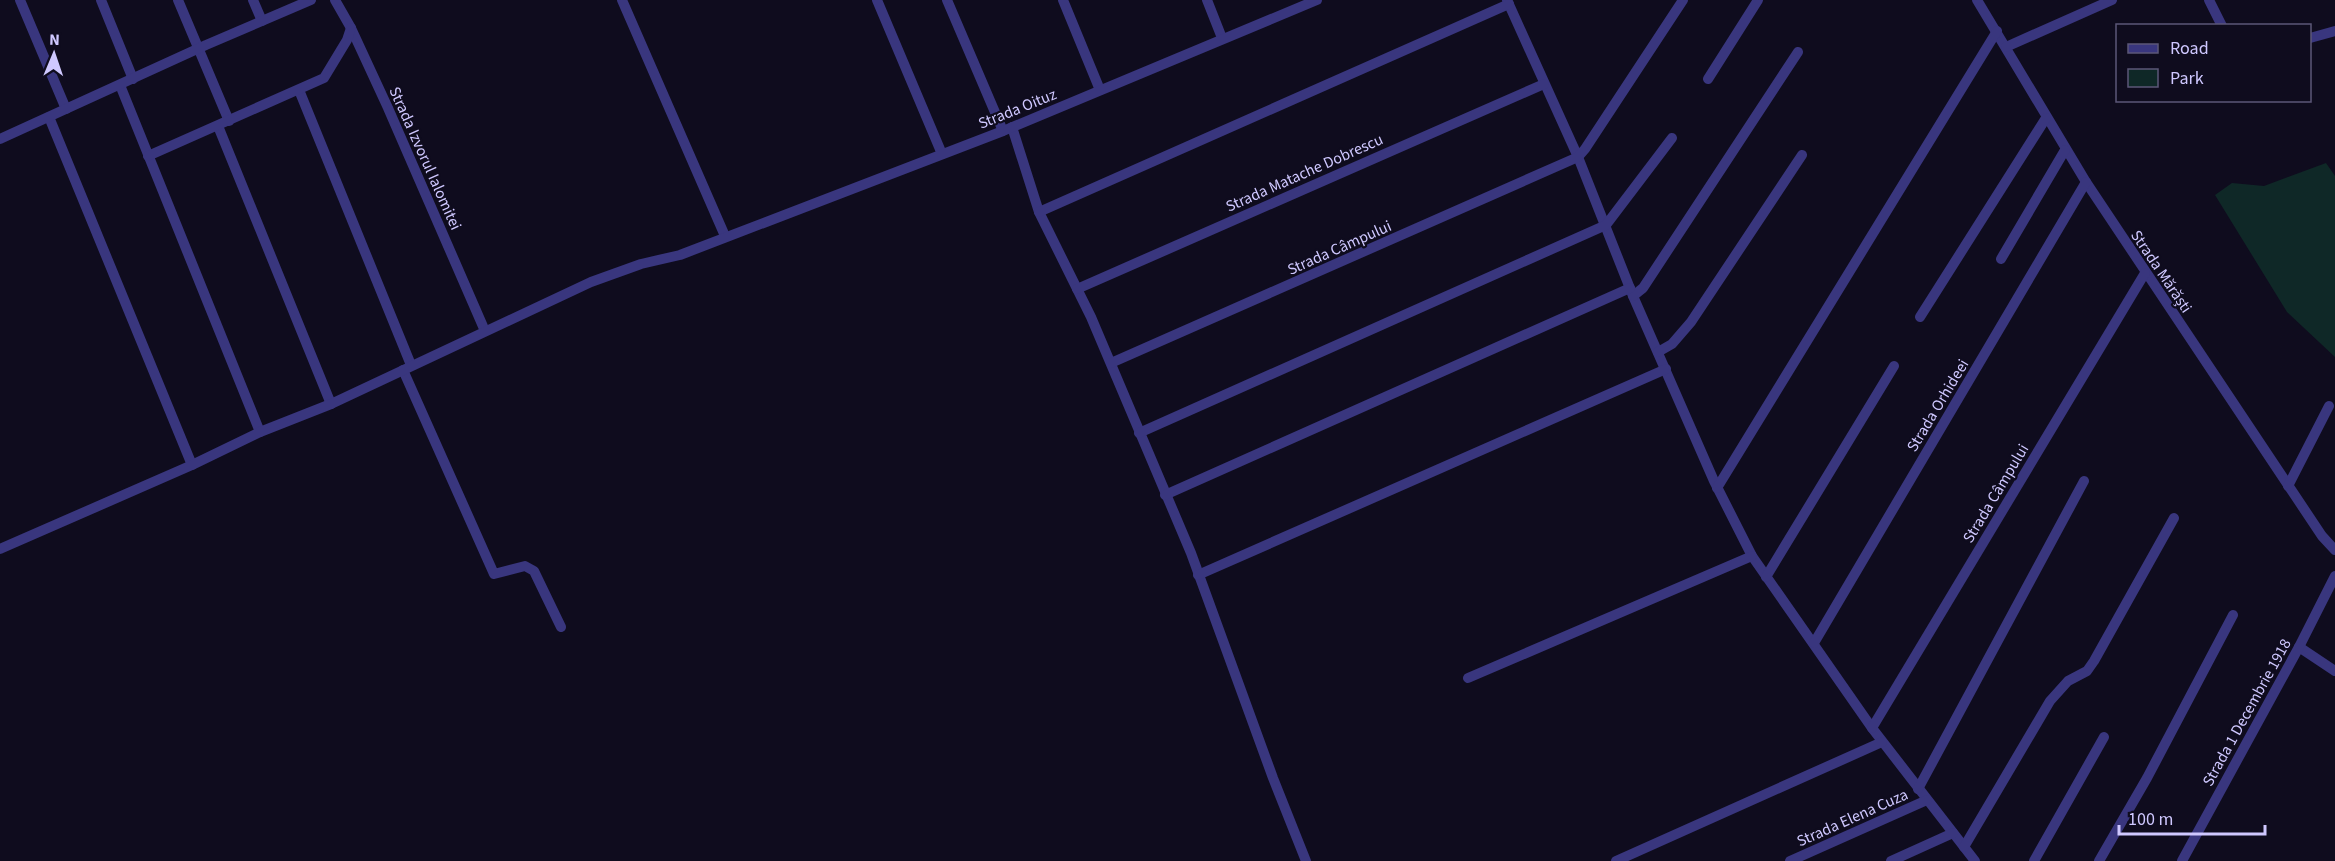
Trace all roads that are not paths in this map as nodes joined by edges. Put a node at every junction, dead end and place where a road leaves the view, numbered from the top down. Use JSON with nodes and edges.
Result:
{"nodes":[{"id":1,"x":21,"y":0,"type":"edge"},
{"id":2,"x":101,"y":0,"type":"edge"},
{"id":3,"x":178,"y":0,"type":"edge"},
{"id":4,"x":253,"y":0,"type":"edge"},
{"id":5,"x":311,"y":0,"type":"edge"},
{"id":6,"x":335,"y":0,"type":"edge"},
{"id":7,"x":622,"y":0,"type":"edge"},
{"id":8,"x":877,"y":0,"type":"edge"},
{"id":9,"x":947,"y":0,"type":"edge"},
{"id":10,"x":1064,"y":0,"type":"edge"},
{"id":11,"x":1207,"y":0,"type":"edge"},
{"id":12,"x":1317,"y":0,"type":"edge"},
{"id":13,"x":1683,"y":0,"type":"edge"},
{"id":14,"x":1758,"y":0,"type":"edge"},
{"id":15,"x":1977,"y":0,"type":"edge"},
{"id":16,"x":2112,"y":0,"type":"edge"},
{"id":17,"x":2209,"y":0,"type":"edge"},
{"id":18,"x":1508,"y":2,"type":"edge"},
{"id":19,"x":1298,"y":4,"type":"edge"},
{"id":20,"x":262,"y":21,"type":"junction"},
{"id":21,"x":2221,"y":24,"type":"edge"},
{"id":22,"x":351,"y":28,"type":"junction"},
{"id":23,"x":1997,"y":31,"type":"junction"},
{"id":24,"x":2335,"y":31,"type":"edge"},
{"id":25,"x":1222,"y":38,"type":"junction"},
{"id":26,"x":2311,"y":38,"type":"edge"},
{"id":27,"x":202,"y":47,"type":"junction"},
{"id":28,"x":2006,"y":47,"type":"junction"},
{"id":29,"x":1798,"y":52,"type":"dead end"},
{"id":30,"x":133,"y":79,"type":"junction"},
{"id":31,"x":1708,"y":79,"type":"dead end"},
{"id":32,"x":1544,"y":84,"type":"junction"},
{"id":33,"x":120,"y":85,"type":"junction"},
{"id":34,"x":299,"y":90,"type":"junction"},
{"id":35,"x":1100,"y":90,"type":"junction"},
{"id":36,"x":66,"y":110,"type":"junction"},
{"id":37,"x":49,"y":117,"type":"junction"},
{"id":38,"x":2046,"y":118,"type":"junction"},
{"id":39,"x":224,"y":123,"type":"junction"},
{"id":40,"x":1008,"y":129,"type":"junction"},
{"id":41,"x":1672,"y":138,"type":"dead end"},
{"id":42,"x":0,"y":139,"type":"edge"},
{"id":43,"x":2065,"y":150,"type":"junction"},
{"id":44,"x":942,"y":154,"type":"junction"},
{"id":45,"x":1802,"y":155,"type":"dead end"},
{"id":46,"x":148,"y":156,"type":"junction"},
{"id":47,"x":1578,"y":157,"type":"junction"},
{"id":48,"x":2086,"y":182,"type":"junction"},
{"id":49,"x":1039,"y":212,"type":"junction"},
{"id":50,"x":1606,"y":225,"type":"junction"},
{"id":51,"x":725,"y":236,"type":"junction"},
{"id":52,"x":2001,"y":259,"type":"dead end"},
{"id":53,"x":2145,"y":273,"type":"junction"},
{"id":54,"x":1077,"y":289,"type":"junction"},
{"id":55,"x":1632,"y":292,"type":"junction"},
{"id":56,"x":1920,"y":317,"type":"dead end"},
{"id":57,"x":485,"y":331,"type":"junction"},
{"id":58,"x":1658,"y":352,"type":"junction"},
{"id":59,"x":1111,"y":363,"type":"junction"},
{"id":60,"x":1894,"y":366,"type":"dead end"},
{"id":61,"x":407,"y":368,"type":"junction"},
{"id":62,"x":1666,"y":369,"type":"junction"},
{"id":63,"x":331,"y":404,"type":"junction"},
{"id":64,"x":2329,"y":406,"type":"dead end"},
{"id":65,"x":260,"y":432,"type":"junction"},
{"id":66,"x":1138,"y":433,"type":"junction"},
{"id":67,"x":192,"y":465,"type":"junction"},
{"id":68,"x":2084,"y":481,"type":"dead end"},
{"id":69,"x":2288,"y":486,"type":"junction"},
{"id":70,"x":1718,"y":488,"type":"junction"},
{"id":71,"x":1165,"y":495,"type":"junction"},
{"id":72,"x":2174,"y":518,"type":"dead end"},
{"id":73,"x":0,"y":549,"type":"edge"},
{"id":74,"x":2335,"y":550,"type":"edge"},
{"id":75,"x":1752,"y":556,"type":"junction"},
{"id":76,"x":1198,"y":575,"type":"junction"},
{"id":77,"x":2335,"y":576,"type":"edge"},
{"id":78,"x":1766,"y":578,"type":"junction"},
{"id":79,"x":2233,"y":615,"type":"dead end"},
{"id":80,"x":561,"y":627,"type":"dead end"},
{"id":81,"x":1814,"y":643,"type":"junction"},
{"id":82,"x":2299,"y":647,"type":"junction"},
{"id":83,"x":2335,"y":671,"type":"edge"},
{"id":84,"x":1468,"y":678,"type":"dead end"},
{"id":85,"x":1872,"y":728,"type":"junction"},
{"id":86,"x":2104,"y":736,"type":"dead end"},
{"id":87,"x":1882,"y":742,"type":"junction"},
{"id":88,"x":1918,"y":789,"type":"junction"},
{"id":89,"x":1927,"y":800,"type":"junction"},
{"id":90,"x":1953,"y":833,"type":"junction"},
{"id":91,"x":1964,"y":847,"type":"junction"},
{"id":92,"x":1306,"y":861,"type":"edge"},
{"id":93,"x":1616,"y":861,"type":"edge"},
{"id":94,"x":1790,"y":861,"type":"edge"},
{"id":95,"x":1891,"y":861,"type":"edge"},
{"id":96,"x":1975,"y":861,"type":"edge"},
{"id":97,"x":2034,"y":861,"type":"edge"},
{"id":98,"x":2099,"y":861,"type":"edge"},
{"id":99,"x":2182,"y":861,"type":"edge"}],
"edges":[{"from":1,"to":36,"type":"street"},
{"from":2,"to":30,"type":"street"},
{"from":3,"to":27,"type":"street"},
{"from":4,"to":20,"type":"street"},
{"from":5,"to":20,"type":"street"},
{"from":6,"to":22,"type":"street","name":"Strada Izvorul Ialomitei"},
{"from":7,"to":51,"type":"street"},
{"from":8,"to":44,"type":"street"},
{"from":9,"to":40,"type":"street"},
{"from":10,"to":35,"type":"street"},
{"from":11,"to":25,"type":"street"},
{"from":12,"to":19,"type":"street","name":"Strada Oituz"},
{"from":13,"to":47,"type":"street"},
{"from":14,"to":31,"type":"street"},
{"from":15,"to":23,"type":"street","name":"Strada Mărăști"},
{"from":16,"to":28,"type":"street"},
{"from":17,"to":21,"type":"street"},
{"from":18,"to":32,"type":"street"},
{"from":18,"to":49,"type":"street"},
{"from":19,"to":25,"type":"street","name":"Strada Oituz"},
{"from":20,"to":27,"type":"street"},
{"from":22,"to":34,"type":"street"},
{"from":22,"to":57,"type":"street","name":"Strada Izvorul Ialomitei"},
{"from":23,"to":28,"type":"street","name":"Strada Mărăști"},
{"from":23,"to":70,"type":"street"},
{"from":24,"to":26,"type":"street"},
{"from":25,"to":35,"type":"street","name":"Strada Oituz"},
{"from":27,"to":30,"type":"street"},
{"from":27,"to":39,"type":"street"},
{"from":28,"to":38,"type":"street","name":"Strada Mărăști"},
{"from":29,"to":55,"type":"street"},
{"from":30,"to":33,"type":"street"},
{"from":32,"to":47,"type":"street"},
{"from":32,"to":54,"type":"street","name":"Strada Matache Dobrescu"},
{"from":33,"to":36,"type":"street"},
{"from":33,"to":46,"type":"street"},
{"from":34,"to":39,"type":"street"},
{"from":34,"to":61,"type":"street"},
{"from":35,"to":40,"type":"street","name":"Strada Oituz"},
{"from":36,"to":37,"type":"street"},
{"from":37,"to":42,"type":"street"},
{"from":37,"to":67,"type":"street"},
{"from":38,"to":43,"type":"street","name":"Strada Mărăști"},
{"from":38,"to":56,"type":"street"},
{"from":39,"to":46,"type":"street"},
{"from":39,"to":63,"type":"street"},
{"from":40,"to":44,"type":"street","name":"Strada Oituz"},
{"from":40,"to":49,"type":"street"},
{"from":41,"to":50,"type":"street"},
{"from":43,"to":48,"type":"street","name":"Strada Mărăști"},
{"from":43,"to":52,"type":"street"},
{"from":44,"to":51,"type":"street","name":"Strada Oituz"},
{"from":45,"to":58,"type":"street"},
{"from":46,"to":65,"type":"street"},
{"from":47,"to":50,"type":"street"},
{"from":47,"to":59,"type":"street","name":"Strada Câmpului"},
{"from":48,"to":53,"type":"street","name":"Strada Mărăști"},
{"from":48,"to":81,"type":"street","name":"Strada Orhideei"},
{"from":49,"to":54,"type":"street"},
{"from":50,"to":55,"type":"street"},
{"from":50,"to":66,"type":"street"},
{"from":51,"to":57,"type":"street","name":"Strada Oituz"},
{"from":53,"to":69,"type":"street","name":"Strada Mărăști"},
{"from":53,"to":85,"type":"street","name":"Strada Câmpului"},
{"from":54,"to":59,"type":"street"},
{"from":55,"to":58,"type":"street"},
{"from":55,"to":71,"type":"street"},
{"from":57,"to":61,"type":"street","name":"Strada Oituz"},
{"from":58,"to":62,"type":"street"},
{"from":59,"to":66,"type":"street"},
{"from":60,"to":78,"type":"street"},
{"from":61,"to":63,"type":"street","name":"Strada Oituz"},
{"from":61,"to":80,"type":"street"},
{"from":62,"to":70,"type":"street"},
{"from":62,"to":76,"type":"street"},
{"from":63,"to":65,"type":"street","name":"Strada Oituz"},
{"from":64,"to":69,"type":"street"},
{"from":65,"to":67,"type":"street","name":"Strada Oituz"},
{"from":66,"to":71,"type":"street"},
{"from":67,"to":73,"type":"street","name":"Strada Oituz"},
{"from":68,"to":88,"type":"street"},
{"from":69,"to":74,"type":"street","name":"Strada Mărăști"},
{"from":70,"to":75,"type":"street"},
{"from":71,"to":76,"type":"street"},
{"from":72,"to":91,"type":"street"},
{"from":75,"to":78,"type":"street"},
{"from":75,"to":84,"type":"street"},
{"from":76,"to":92,"type":"street"},
{"from":77,"to":82,"type":"street","name":"Strada 1 Decembrie 1918"},
{"from":78,"to":81,"type":"street"},
{"from":79,"to":98,"type":"street"},
{"from":81,"to":85,"type":"street"},
{"from":82,"to":83,"type":"street"},
{"from":82,"to":99,"type":"street","name":"Strada 1 Decembrie 1918"},
{"from":85,"to":87,"type":"street"},
{"from":86,"to":97,"type":"street"},
{"from":87,"to":88,"type":"street"},
{"from":87,"to":93,"type":"street"},
{"from":88,"to":89,"type":"street"},
{"from":89,"to":90,"type":"street"},
{"from":89,"to":94,"type":"street","name":"Strada Elena Cuza"},
{"from":90,"to":91,"type":"street"},
{"from":90,"to":95,"type":"street"},
{"from":91,"to":96,"type":"street"}]}
